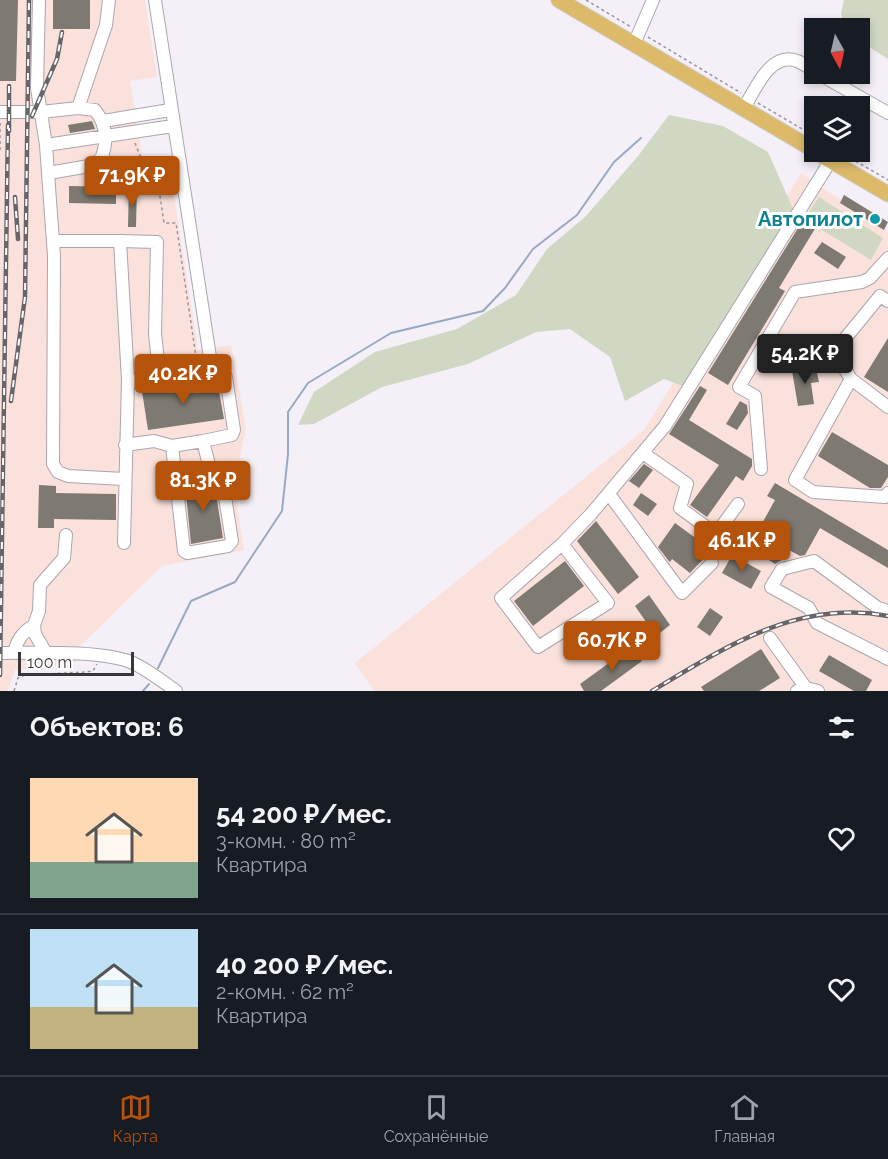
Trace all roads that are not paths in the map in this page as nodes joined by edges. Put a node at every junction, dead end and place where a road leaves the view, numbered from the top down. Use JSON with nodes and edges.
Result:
{"nodes":[{"id":1,"x":39,"y":0,"type":"edge"},
{"id":2,"x":109,"y":0,"type":"edge"},
{"id":3,"x":155,"y":0,"type":"edge"},
{"id":4,"x":559,"y":0,"type":"edge"},
{"id":5,"x":653,"y":0,"type":"edge"},
{"id":6,"x":636,"y":38,"type":"junction"},
{"id":7,"x":804,"y":65,"type":"edge"},
{"id":8,"x":837,"y":84,"type":"edge"},
{"id":9,"x":747,"y":103,"type":"junction"},
{"id":10,"x":78,"y":108,"type":"junction"},
{"id":11,"x":170,"y":110,"type":"junction"},
{"id":12,"x":0,"y":112,"type":"edge"},
{"id":13,"x":41,"y":112,"type":"junction"},
{"id":14,"x":888,"y":113,"type":"edge"},
{"id":15,"x":103,"y":121,"type":"junction"},
{"id":16,"x":173,"y":126,"type":"junction"},
{"id":17,"x":106,"y":138,"type":"junction"},
{"id":18,"x":804,"y":143,"type":"edge"},
{"id":19,"x":46,"y":145,"type":"junction"},
{"id":20,"x":832,"y":162,"type":"edge"},
{"id":21,"x":844,"y":162,"type":"edge"},
{"id":22,"x":49,"y":173,"type":"junction"},
{"id":23,"x":888,"y":194,"type":"edge"},
{"id":24,"x":53,"y":241,"type":"junction"},
{"id":25,"x":120,"y":241,"type":"junction"},
{"id":26,"x":888,"y":258,"type":"edge"},
{"id":27,"x":888,"y":301,"type":"edge"},
{"id":28,"x":834,"y":352,"type":"junction"},
{"id":29,"x":788,"y":359,"type":"dead end"},
{"id":30,"x":212,"y":370,"type":"junction"},
{"id":31,"x":160,"y":379,"type":"junction"},
{"id":32,"x":851,"y":379,"type":"junction"},
{"id":33,"x":128,"y":380,"type":"junction"},
{"id":34,"x":888,"y":407,"type":"edge"},
{"id":35,"x":203,"y":441,"type":"junction"},
{"id":36,"x":125,"y":445,"type":"junction"},
{"id":37,"x":172,"y":446,"type":"junction"},
{"id":38,"x":643,"y":453,"type":"junction"},
{"id":39,"x":761,"y":469,"type":"dead end"},
{"id":40,"x":124,"y":479,"type":"junction"},
{"id":41,"x":888,"y":493,"type":"edge"},
{"id":42,"x":609,"y":494,"type":"junction"},
{"id":43,"x":738,"y":504,"type":"dead end"},
{"id":44,"x":66,"y":535,"type":"dead end"},
{"id":45,"x":124,"y":543,"type":"dead end"},
{"id":46,"x":562,"y":544,"type":"junction"},
{"id":47,"x":712,"y":564,"type":"dead end"},
{"id":48,"x":888,"y":611,"type":"edge"},
{"id":49,"x":33,"y":625,"type":"junction"},
{"id":50,"x":770,"y":638,"type":"dead end"},
{"id":51,"x":0,"y":653,"type":"edge"},
{"id":52,"x":14,"y":653,"type":"junction"},
{"id":53,"x":46,"y":653,"type":"junction"},
{"id":54,"x":888,"y":659,"type":"edge"},
{"id":55,"x":807,"y":690,"type":"edge"},
{"id":56,"x":176,"y":691,"type":"edge"}],
"edges":[{"from":1,"to":13,"type":"lane"},
{"from":2,"to":10,"type":"lane"},
{"from":3,"to":11,"type":"lane"},
{"from":4,"to":6,"type":"main road"},
{"from":5,"to":6,"type":"lane"},
{"from":6,"to":9,"type":"main road"},
{"from":7,"to":9,"type":"lane"},
{"from":8,"to":14,"type":"lane"},
{"from":9,"to":18,"type":"main road"},
{"from":10,"to":13,"type":"lane"},
{"from":10,"to":15,"type":"lane"},
{"from":11,"to":15,"type":"lane"},
{"from":11,"to":16,"type":"lane"},
{"from":12,"to":13,"type":"lane"},
{"from":13,"to":19,"type":"lane"},
{"from":15,"to":17,"type":"lane"},
{"from":16,"to":17,"type":"lane"},
{"from":16,"to":30,"type":"lane"},
{"from":17,"to":19,"type":"lane"},
{"from":17,"to":22,"type":"lane"},
{"from":19,"to":22,"type":"lane"},
{"from":20,"to":38,"type":"lane"},
{"from":21,"to":23,"type":"main road"},
{"from":22,"to":24,"type":"lane"},
{"from":24,"to":25,"type":"lane"},
{"from":24,"to":40,"type":"lane"},
{"from":25,"to":31,"type":"lane"},
{"from":25,"to":33,"type":"lane"},
{"from":26,"to":39,"type":"lane"},
{"from":27,"to":28,"type":"lane"},
{"from":28,"to":29,"type":"lane"},
{"from":28,"to":32,"type":"lane"},
{"from":30,"to":31,"type":"lane"},
{"from":30,"to":35,"type":"lane"},
{"from":31,"to":33,"type":"lane"},
{"from":32,"to":34,"type":"lane"},
{"from":32,"to":41,"type":"lane"},
{"from":33,"to":36,"type":"lane"},
{"from":35,"to":37,"type":"lane"},
{"from":35,"to":37,"type":"lane"},
{"from":36,"to":37,"type":"lane"},
{"from":36,"to":40,"type":"lane"},
{"from":38,"to":42,"type":"lane"},
{"from":38,"to":43,"type":"lane"},
{"from":40,"to":45,"type":"lane"},
{"from":42,"to":46,"type":"lane"},
{"from":42,"to":47,"type":"lane"},
{"from":44,"to":49,"type":"lane"},
{"from":46,"to":46,"type":"lane"},
{"from":48,"to":54,"type":"lane"},
{"from":49,"to":52,"type":"lane"},
{"from":49,"to":53,"type":"lane"},
{"from":50,"to":55,"type":"lane"},
{"from":51,"to":52,"type":"lane"},
{"from":52,"to":53,"type":"lane"},
{"from":53,"to":56,"type":"lane"}]}
